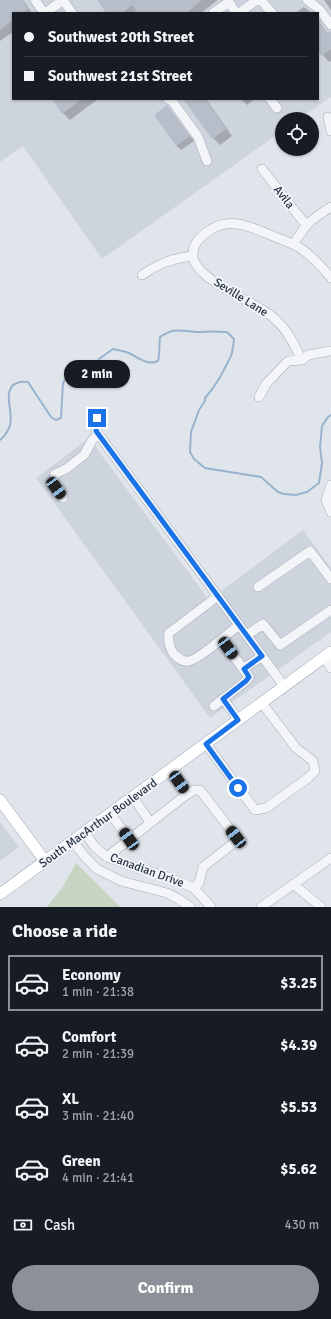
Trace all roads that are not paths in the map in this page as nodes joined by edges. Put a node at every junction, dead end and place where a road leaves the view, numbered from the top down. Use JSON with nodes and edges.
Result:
{"nodes":[{"id":1,"x":35,"y":0,"type":"edge"},
{"id":2,"x":63,"y":0,"type":"edge"},
{"id":3,"x":261,"y":0,"type":"edge"},
{"id":4,"x":307,"y":0,"type":"edge"},
{"id":5,"x":230,"y":1,"type":"edge"},
{"id":6,"x":253,"y":1,"type":"edge"},
{"id":7,"x":44,"y":12,"type":"edge"},
{"id":8,"x":46,"y":12,"type":"edge"},
{"id":9,"x":71,"y":12,"type":"edge"},
{"id":10,"x":214,"y":12,"type":"edge"},
{"id":11,"x":236,"y":12,"type":"edge"},
{"id":12,"x":238,"y":12,"type":"edge"},
{"id":13,"x":271,"y":12,"type":"edge"},
{"id":14,"x":331,"y":25,"type":"edge"},
{"id":15,"x":170,"y":100,"type":"edge"},
{"id":16,"x":271,"y":100,"type":"edge"},
{"id":17,"x":277,"y":108,"type":"dead end"},
{"id":18,"x":328,"y":116,"type":"dead end"},
{"id":19,"x":331,"y":131,"type":"edge"},
{"id":20,"x":207,"y":161,"type":"dead end"},
{"id":21,"x":262,"y":169,"type":"dead end"},
{"id":22,"x":331,"y":207,"type":"edge"},
{"id":23,"x":306,"y":225,"type":"junction"},
{"id":24,"x":294,"y":244,"type":"junction"},
{"id":25,"x":192,"y":256,"type":"junction"},
{"id":26,"x":142,"y":275,"type":"dead end"},
{"id":27,"x":331,"y":278,"type":"edge"},
{"id":28,"x":331,"y":351,"type":"edge"},
{"id":29,"x":302,"y":360,"type":"junction"},
{"id":30,"x":259,"y":397,"type":"dead end"},
{"id":31,"x":97,"y":418,"type":"dead end"},
{"id":32,"x":99,"y":435,"type":"junction"},
{"id":33,"x":331,"y":485,"type":"edge"},
{"id":34,"x":63,"y":498,"type":"dead end"},
{"id":35,"x":331,"y":512,"type":"edge"},
{"id":36,"x":331,"y":578,"type":"edge"},
{"id":37,"x":258,"y":587,"type":"dead end"},
{"id":38,"x":218,"y":596,"type":"junction"},
{"id":39,"x":331,"y":610,"type":"edge"},
{"id":40,"x":239,"y":625,"type":"junction"},
{"id":41,"x":247,"y":635,"type":"junction"},
{"id":42,"x":228,"y":648,"type":"dead end"},
{"id":43,"x":327,"y":655,"type":"edge"},
{"id":44,"x":262,"y":656,"type":"junction"},
{"id":45,"x":331,"y":668,"type":"edge"},
{"id":46,"x":244,"y":669,"type":"junction"},
{"id":47,"x":284,"y":686,"type":"junction"},
{"id":48,"x":223,"y":699,"type":"junction"},
{"id":49,"x":262,"y":703,"type":"junction"},
{"id":50,"x":214,"y":706,"type":"dead end"},
{"id":51,"x":238,"y":720,"type":"junction"},
{"id":52,"x":206,"y":744,"type":"junction"},
{"id":53,"x":170,"y":770,"type":"junction"},
{"id":54,"x":187,"y":794,"type":"junction"},
{"id":55,"x":132,"y":797,"type":"junction"},
{"id":56,"x":0,"y":800,"type":"edge"},
{"id":57,"x":110,"y":813,"type":"junction"},
{"id":58,"x":150,"y":822,"type":"junction"},
{"id":59,"x":84,"y":832,"type":"junction"},
{"id":60,"x":129,"y":839,"type":"junction"},
{"id":61,"x":73,"y":841,"type":"junction"},
{"id":62,"x":107,"y":856,"type":"junction"},
{"id":63,"x":331,"y":858,"type":"edge"},
{"id":64,"x":45,"y":861,"type":"junction"},
{"id":65,"x":138,"y":868,"type":"junction"},
{"id":66,"x":133,"y":884,"type":"junction"},
{"id":67,"x":294,"y":884,"type":"junction"},
{"id":68,"x":194,"y":888,"type":"junction"},
{"id":69,"x":0,"y":894,"type":"edge"},
{"id":70,"x":190,"y":907,"type":"edge"},
{"id":71,"x":211,"y":907,"type":"edge"},
{"id":72,"x":261,"y":907,"type":"edge"},
{"id":73,"x":321,"y":907,"type":"edge"}],
"edges":[{"from":1,"to":7,"type":"street"},
{"from":2,"to":8,"type":"street"},
{"from":2,"to":9,"type":"street"},
{"from":3,"to":13,"type":"street"},
{"from":4,"to":14,"type":"street"},
{"from":5,"to":10,"type":"street"},
{"from":5,"to":11,"type":"street"},
{"from":6,"to":12,"type":"street"},
{"from":15,"to":20,"type":"street"},
{"from":16,"to":17,"type":"street"},
{"from":18,"to":19,"type":"street"},
{"from":21,"to":23,"type":"street","name":"Avila"},
{"from":22,"to":23,"type":"street"},
{"from":23,"to":24,"type":"street"},
{"from":24,"to":25,"type":"street"},
{"from":24,"to":27,"type":"street"},
{"from":25,"to":26,"type":"street"},
{"from":25,"to":29,"type":"street","name":"Seville Lane"},
{"from":28,"to":29,"type":"street"},
{"from":29,"to":30,"type":"street"},
{"from":31,"to":32,"type":"street"},
{"from":32,"to":34,"type":"street"},
{"from":32,"to":38,"type":"street"},
{"from":33,"to":35,"type":"street"},
{"from":36,"to":37,"type":"street"},
{"from":38,"to":40,"type":"street"},
{"from":38,"to":40,"type":"street"},
{"from":39,"to":41,"type":"street"},
{"from":40,"to":41,"type":"street"},
{"from":41,"to":44,"type":"street"},
{"from":42,"to":46,"type":"street"},
{"from":43,"to":45,"type":"street"},
{"from":43,"to":47,"type":"main road","name":"South MacArthur Boulevard"},
{"from":44,"to":46,"type":"street"},
{"from":44,"to":47,"type":"street"},
{"from":46,"to":48,"type":"street"},
{"from":47,"to":49,"type":"main road","name":"South MacArthur Boulevard"},
{"from":48,"to":50,"type":"street"},
{"from":48,"to":51,"type":"street"},
{"from":49,"to":51,"type":"main road","name":"South MacArthur Boulevard"},
{"from":49,"to":52,"type":"street"},
{"from":51,"to":52,"type":"main road","name":"South MacArthur Boulevard"},
{"from":52,"to":53,"type":"main road","name":"South MacArthur Boulevard"},
{"from":53,"to":54,"type":"street"},
{"from":53,"to":55,"type":"main road","name":"South MacArthur Boulevard"},
{"from":54,"to":58,"type":"street"},
{"from":54,"to":68,"type":"street"},
{"from":55,"to":57,"type":"main road","name":"South MacArthur Boulevard"},
{"from":55,"to":58,"type":"street"},
{"from":56,"to":64,"type":"main road"},
{"from":57,"to":59,"type":"main road","name":"South MacArthur Boulevard"},
{"from":57,"to":60,"type":"street"},
{"from":58,"to":60,"type":"street"},
{"from":59,"to":61,"type":"main road","name":"South MacArthur Boulevard"},
{"from":59,"to":62,"type":"street","name":"Canadian Drive"},
{"from":60,"to":62,"type":"street"},
{"from":61,"to":64,"type":"main road","name":"South MacArthur Boulevard"},
{"from":61,"to":66,"type":"street","name":"Canadian Drive"},
{"from":62,"to":65,"type":"street","name":"Canadian Drive"},
{"from":63,"to":67,"type":"street"},
{"from":64,"to":69,"type":"main road","name":"South MacArthur Boulevard"},
{"from":65,"to":66,"type":"street"},
{"from":65,"to":68,"type":"street","name":"Canadian Drive"},
{"from":66,"to":70,"type":"street","name":"Canadian Drive"},
{"from":67,"to":72,"type":"street"},
{"from":67,"to":73,"type":"street"},
{"from":68,"to":71,"type":"street","name":"Canadian Drive"}]}
